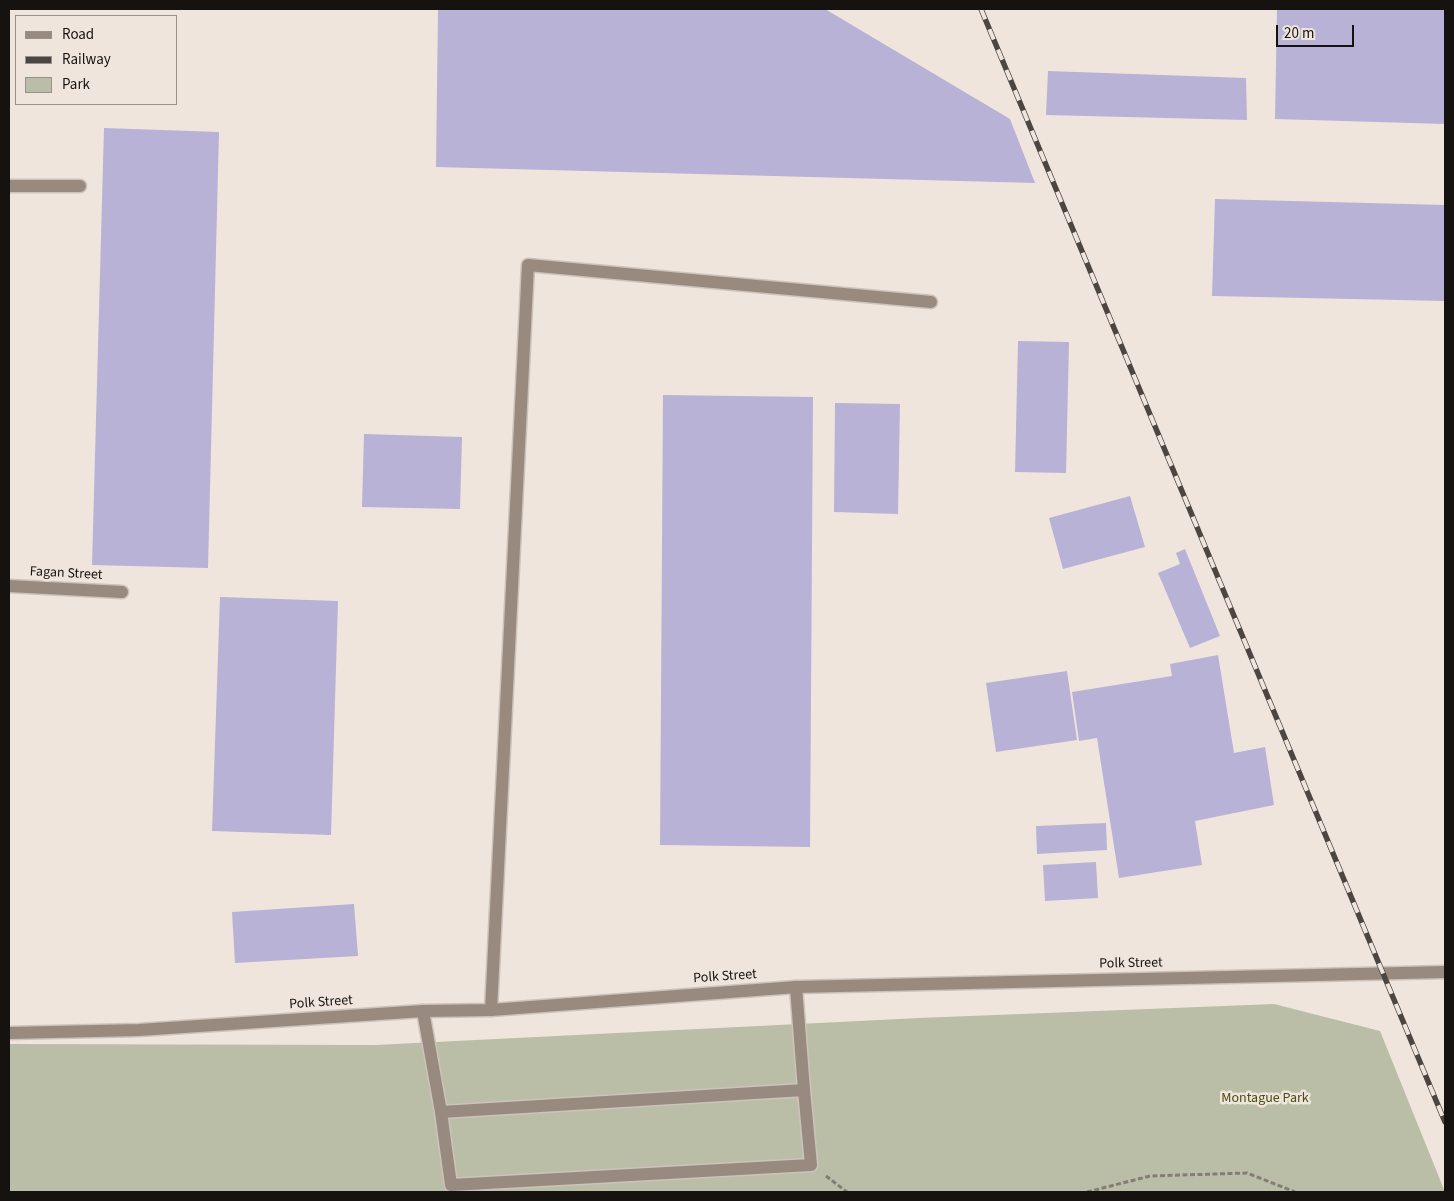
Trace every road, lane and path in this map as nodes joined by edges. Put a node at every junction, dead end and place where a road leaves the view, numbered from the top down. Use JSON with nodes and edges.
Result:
{"nodes":[{"id":1,"x":9,"y":186,"type":"edge"},
{"id":2,"x":80,"y":186,"type":"dead end"},
{"id":3,"x":931,"y":302,"type":"dead end"},
{"id":4,"x":9,"y":586,"type":"edge"},
{"id":5,"x":122,"y":592,"type":"dead end"},
{"id":6,"x":1445,"y":972,"type":"edge"},
{"id":7,"x":796,"y":987,"type":"junction"},
{"id":8,"x":491,"y":1010,"type":"junction"},
{"id":9,"x":422,"y":1012,"type":"junction"},
{"id":10,"x":9,"y":1033,"type":"edge"},
{"id":11,"x":804,"y":1090,"type":"junction"},
{"id":12,"x":441,"y":1112,"type":"junction"},
{"id":13,"x":812,"y":1165,"type":"junction"},
{"id":14,"x":847,"y":1192,"type":"edge"},
{"id":15,"x":1087,"y":1192,"type":"edge"},
{"id":16,"x":1295,"y":1192,"type":"edge"}],
"edges":[{"from":1,"to":2,"type":"street"},
{"from":3,"to":8,"type":"street"},
{"from":4,"to":5,"type":"street","name":"Fagan Street"},
{"from":6,"to":7,"type":"street","name":"Polk Street"},
{"from":7,"to":8,"type":"street","name":"Polk Street"},
{"from":7,"to":11,"type":"street"},
{"from":8,"to":9,"type":"street","name":"Polk Street"},
{"from":9,"to":10,"type":"street","name":"Polk Street"},
{"from":9,"to":12,"type":"street"},
{"from":11,"to":12,"type":"street"},
{"from":11,"to":13,"type":"street"},
{"from":12,"to":13,"type":"street"},
{"from":13,"to":14,"type":"path"},
{"from":15,"to":16,"type":"path"}]}
